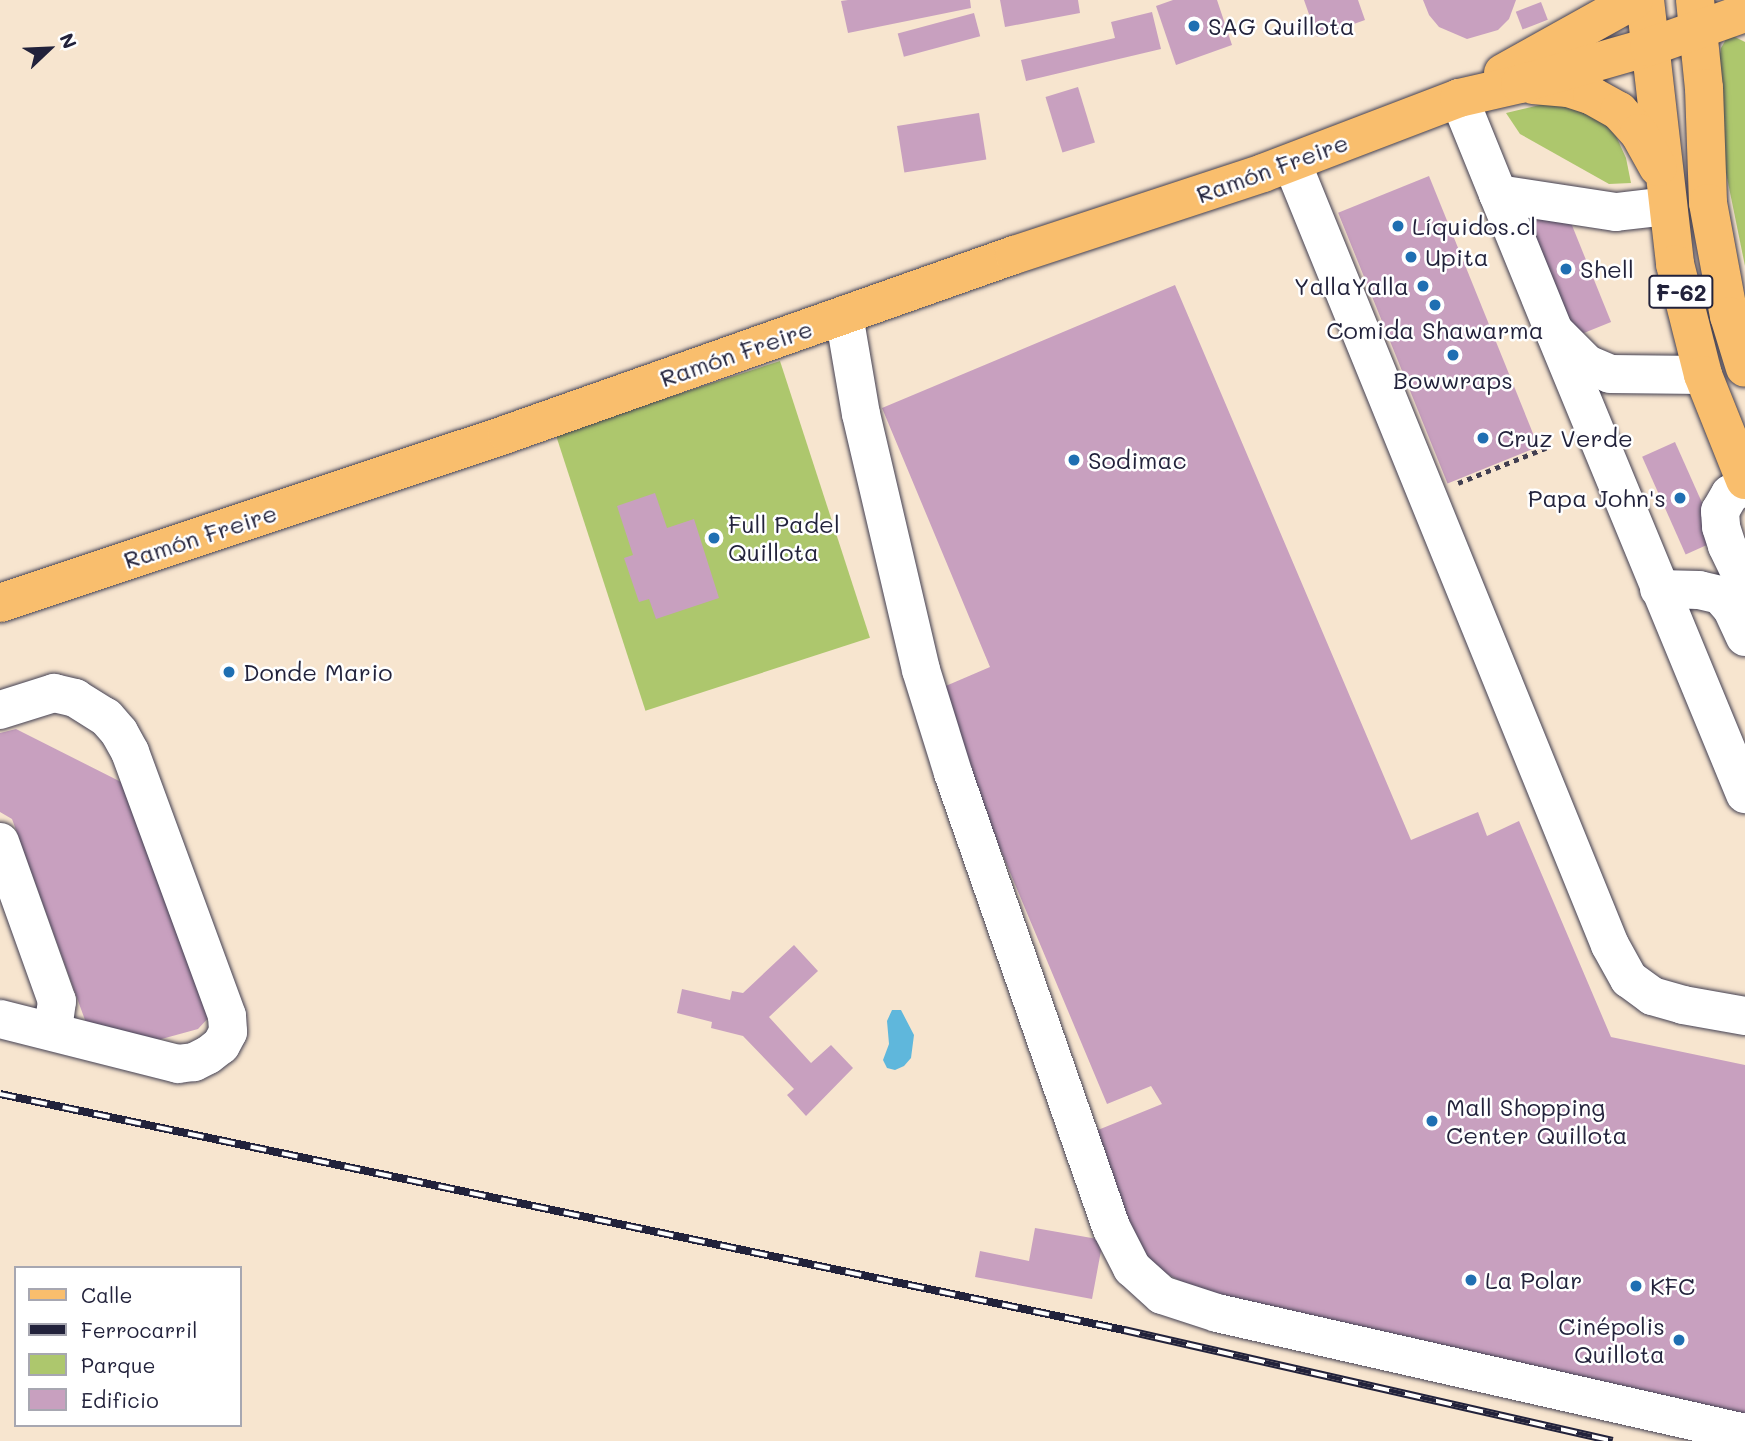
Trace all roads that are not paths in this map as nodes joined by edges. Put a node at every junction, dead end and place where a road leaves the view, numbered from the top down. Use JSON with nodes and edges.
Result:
{"nodes":[{"id":1,"x":1634,"y":0,"type":"edge"},
{"id":2,"x":1646,"y":0,"type":"edge"},
{"id":3,"x":1745,"y":13,"type":"edge"},
{"id":4,"x":1697,"y":15,"type":"edge"},
{"id":5,"x":1649,"y":47,"type":"junction"},
{"id":6,"x":1520,"y":84,"type":"junction"},
{"id":7,"x":1459,"y":98,"type":"junction"},
{"id":8,"x":1292,"y":163,"type":"junction"},
{"id":9,"x":1666,"y":192,"type":"junction"},
{"id":10,"x":1499,"y":194,"type":"junction"},
{"id":11,"x":844,"y":315,"type":"junction"},
{"id":12,"x":1553,"y":331,"type":"junction"},
{"id":13,"x":1745,"y":368,"type":"edge"},
{"id":14,"x":1703,"y":375,"type":"junction"},
{"id":15,"x":1745,"y":480,"type":"edge"},
{"id":16,"x":1745,"y":486,"type":"edge"},
{"id":17,"x":1745,"y":583,"type":"edge"},
{"id":18,"x":1659,"y":589,"type":"junction"},
{"id":19,"x":4,"y":599,"type":"edge"},
{"id":20,"x":1745,"y":637,"type":"edge"},
{"id":21,"x":0,"y":710,"type":"edge"},
{"id":22,"x":1741,"y":769,"type":"edge"},
{"id":23,"x":0,"y":842,"type":"edge"},
{"id":24,"x":1745,"y":1016,"type":"edge"},
{"id":25,"x":0,"y":1019,"type":"edge"},
{"id":26,"x":53,"y":1030,"type":"junction"},
{"id":27,"x":1745,"y":1433,"type":"edge"}],
"edges":[{"from":1,"to":7,"type":"main road","name":"Ramón Freire"},
{"from":2,"to":5,"type":"main road","number":"F-62"},
{"from":3,"to":4,"type":"main road","name":"Ramón Freire"},
{"from":4,"to":5,"type":"main road","name":"Ramón Freire"},
{"from":4,"to":13,"type":"main road","number":"F-62"},
{"from":5,"to":6,"type":"main road","name":"Ramón Freire"},
{"from":5,"to":9,"type":"main road","number":"F-62"},
{"from":6,"to":7,"type":"main road","name":"Ramón Freire"},
{"from":6,"to":9,"type":"main road"},
{"from":7,"to":8,"type":"main road","name":"Ramón Freire"},
{"from":7,"to":10,"type":"lane"},
{"from":8,"to":11,"type":"main road","name":"Ramón Freire"},
{"from":8,"to":24,"type":"lane"},
{"from":9,"to":10,"type":"lane"},
{"from":9,"to":14,"type":"main road","number":"F-62"},
{"from":10,"to":12,"type":"lane"},
{"from":11,"to":19,"type":"main road","name":"Ramón Freire"},
{"from":11,"to":27,"type":"lane"},
{"from":12,"to":14,"type":"lane"},
{"from":12,"to":18,"type":"lane"},
{"from":14,"to":15,"type":"main road","number":"F-62"},
{"from":16,"to":17,"type":"lane"},
{"from":18,"to":20,"type":"lane"},
{"from":18,"to":22,"type":"lane"},
{"from":21,"to":26,"type":"lane"},
{"from":23,"to":26,"type":"lane"},
{"from":25,"to":26,"type":"lane"}]}
